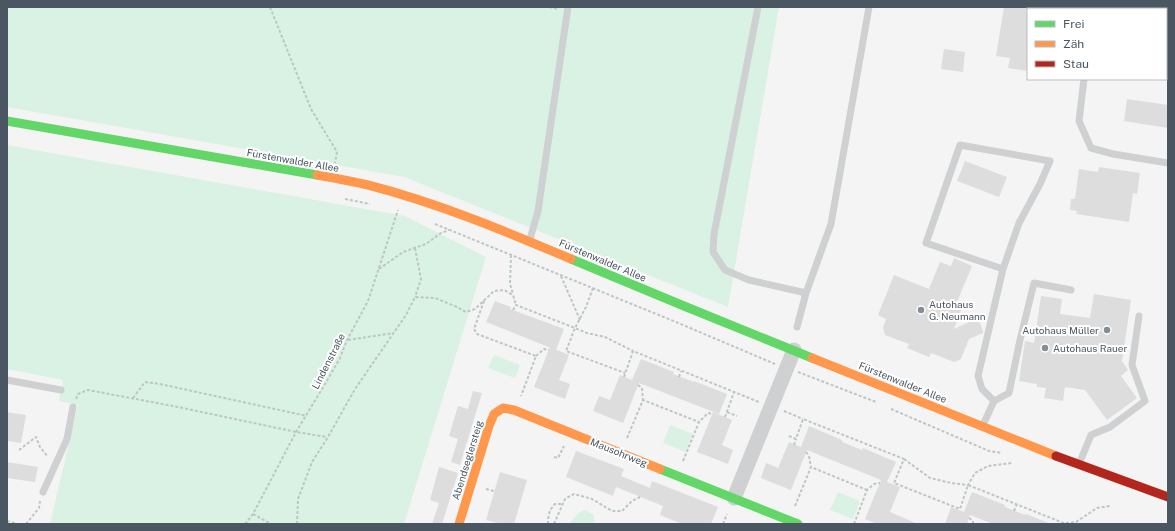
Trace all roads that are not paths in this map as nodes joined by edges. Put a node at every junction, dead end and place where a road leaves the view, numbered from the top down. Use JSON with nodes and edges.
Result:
{"nodes":[{"id":1,"x":568,"y":7,"type":"edge"},
{"id":2,"x":758,"y":7,"type":"edge"},
{"id":3,"x":869,"y":7,"type":"edge"},
{"id":4,"x":1084,"y":80,"type":"edge"},
{"id":5,"x":7,"y":121,"type":"edge"},
{"id":6,"x":1168,"y":162,"type":"edge"},
{"id":7,"x":529,"y":241,"type":"junction"},
{"id":8,"x":1003,"y":269,"type":"junction"},
{"id":9,"x":1072,"y":290,"type":"dead end"},
{"id":10,"x":806,"y":293,"type":"junction"},
{"id":11,"x":1139,"y":316,"type":"dead end"},
{"id":12,"x":797,"y":327,"type":"dead end"},
{"id":13,"x":794,"y":350,"type":"junction"},
{"id":14,"x":7,"y":380,"type":"edge"},
{"id":15,"x":61,"y":390,"type":"dead end"},
{"id":16,"x":520,"y":399,"type":"road end"},
{"id":17,"x":994,"y":401,"type":"junction"},
{"id":18,"x":73,"y":407,"type":"road end"},
{"id":19,"x":503,"y":408,"type":"joint"},
{"id":20,"x":514,"y":410,"type":"junction"},
{"id":21,"x":983,"y":426,"type":"junction"},
{"id":22,"x":626,"y":441,"type":"road end"},
{"id":23,"x":621,"y":453,"type":"junction"},
{"id":24,"x":682,"y":464,"type":"road end"},
{"id":25,"x":1079,"y":465,"type":"junction"},
{"id":26,"x":677,"y":476,"type":"junction"},
{"id":27,"x":43,"y":492,"type":"road end"},
{"id":28,"x":1168,"y":497,"type":"edge"},
{"id":29,"x":734,"y":498,"type":"junction"},
{"id":30,"x":459,"y":524,"type":"edge"},
{"id":31,"x":798,"y":524,"type":"edge"}],
"edges":[{"from":1,"to":7,"type":"lane"},
{"from":2,"to":10,"type":"lane"},
{"from":3,"to":10,"type":"lane"},
{"from":4,"to":6,"type":"lane"},
{"from":5,"to":7,"type":"main road","name":"Fürstenwalder Allee"},
{"from":7,"to":13,"type":"main road","name":"Fürstenwalder Allee"},
{"from":8,"to":8,"type":"lane"},
{"from":8,"to":17,"type":"lane"},
{"from":9,"to":17,"type":"lane"},
{"from":10,"to":12,"type":"lane"},
{"from":11,"to":25,"type":"lane"},
{"from":13,"to":21,"type":"main road","name":"Fürstenwalder Allee"},
{"from":13,"to":29,"type":"street"},
{"from":14,"to":15,"type":"lane"},
{"from":16,"to":20,"type":"lane"},
{"from":17,"to":21,"type":"lane"},
{"from":18,"to":27,"type":"lane"},
{"from":19,"to":20,"type":"main road","name":"Mausohrweg"},
{"from":19,"to":30,"type":"main road","name":"Abendseglersteig"},
{"from":20,"to":23,"type":"main road","name":"Mausohrweg"},
{"from":21,"to":25,"type":"main road","name":"Fürstenwalder Allee"},
{"from":22,"to":23,"type":"lane"},
{"from":23,"to":26,"type":"main road","name":"Mausohrweg"},
{"from":24,"to":26,"type":"lane"},
{"from":25,"to":28,"type":"main road","name":"Fürstenwalder Allee"},
{"from":26,"to":29,"type":"main road","name":"Mausohrweg"},
{"from":29,"to":31,"type":"main road","name":"Mausohrweg"}]}
